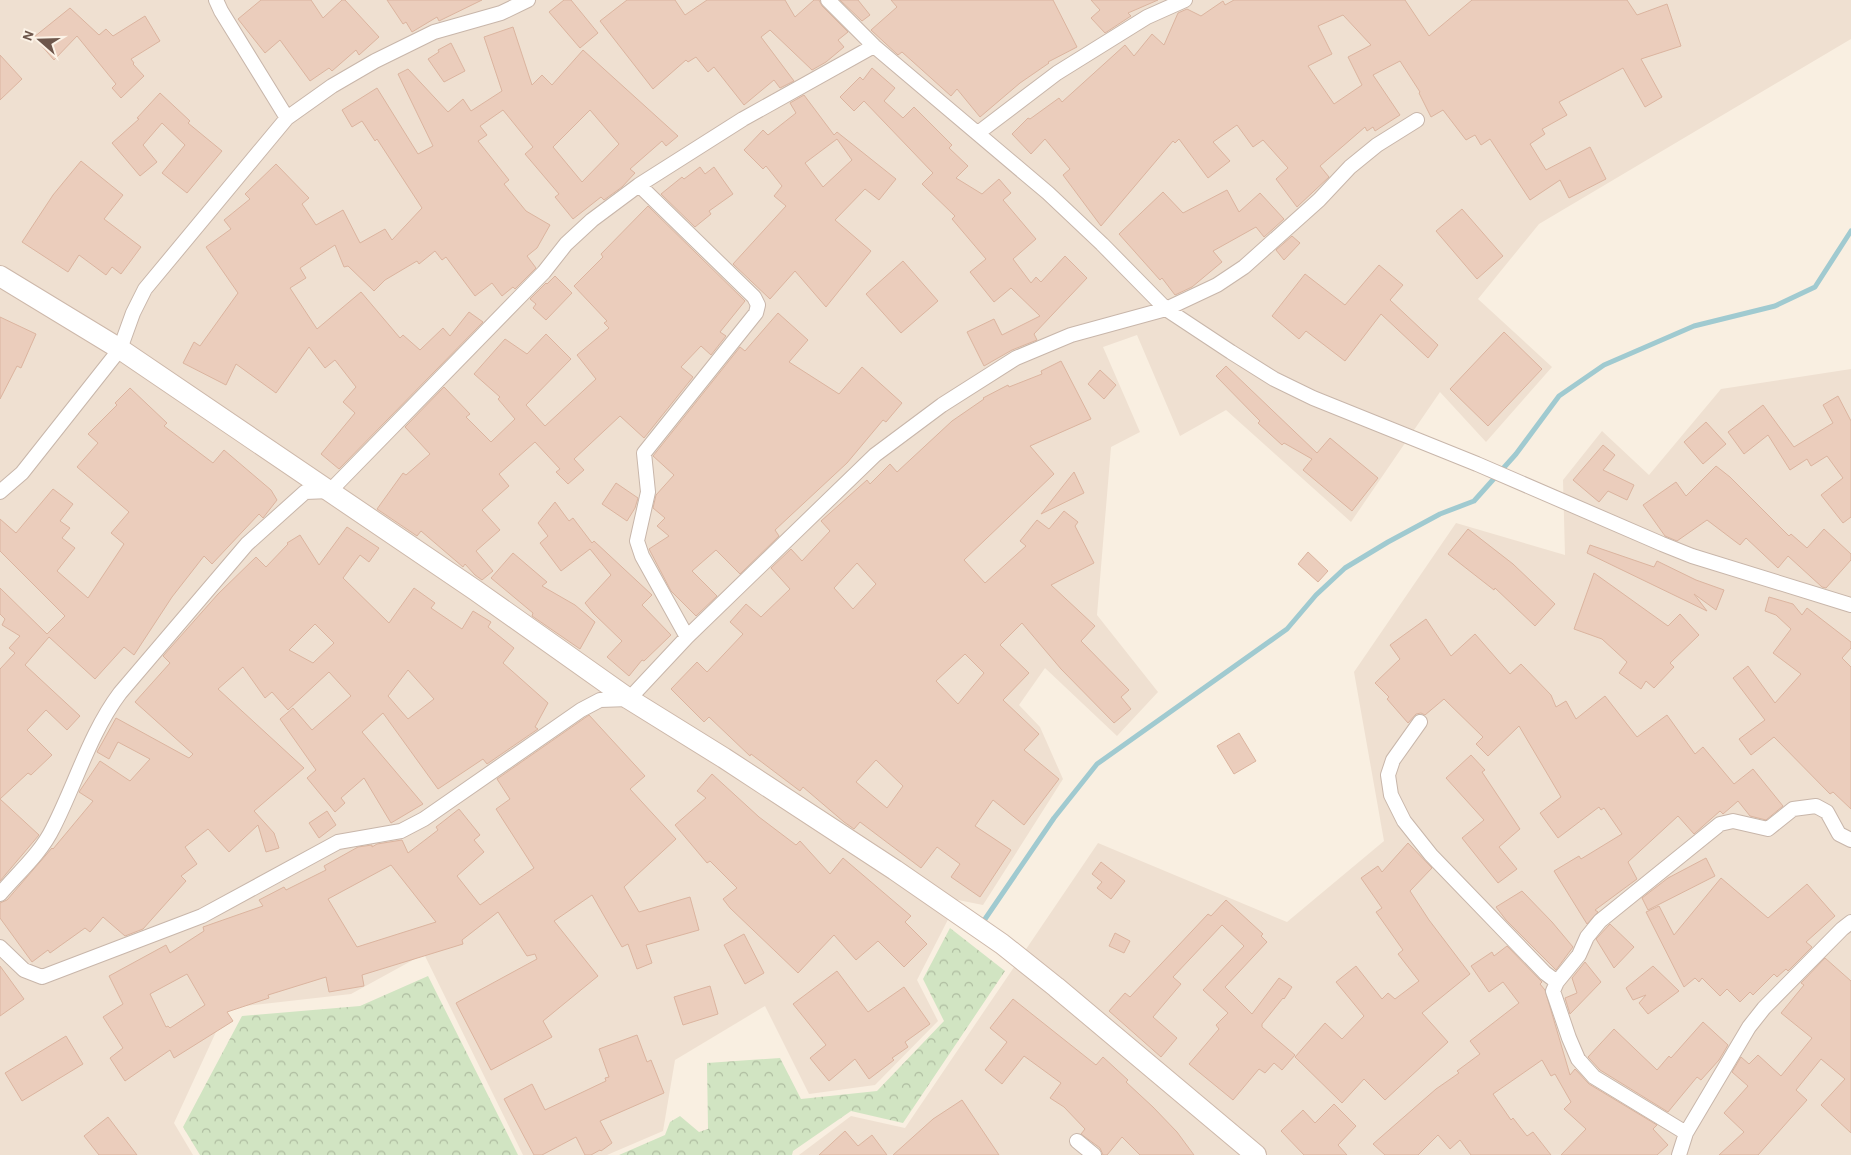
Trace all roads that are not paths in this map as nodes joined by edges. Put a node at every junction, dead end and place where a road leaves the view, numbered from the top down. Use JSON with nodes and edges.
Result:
{"nodes":[{"id":1,"x":216,"y":0,"type":"edge"},
{"id":2,"x":528,"y":0,"type":"edge"},
{"id":3,"x":828,"y":0,"type":"edge"},
{"id":4,"x":1185,"y":0,"type":"edge"},
{"id":5,"x":500,"y":6,"type":"edge"},
{"id":6,"x":874,"y":46,"type":"junction"},
{"id":7,"x":287,"y":118,"type":"junction"},
{"id":8,"x":1417,"y":120,"type":"dead end"},
{"id":9,"x":978,"y":133,"type":"junction"},
{"id":10,"x":638,"y":185,"type":"junction"},
{"id":11,"x":0,"y":276,"type":"edge"},
{"id":12,"x":1166,"y":309,"type":"junction"},
{"id":13,"x":120,"y":349,"type":"junction"},
{"id":14,"x":330,"y":491,"type":"junction"},
{"id":15,"x":0,"y":492,"type":"edge"},
{"id":16,"x":1851,"y":605,"type":"edge"},
{"id":17,"x":687,"y":637,"type":"junction"},
{"id":18,"x":629,"y":699,"type":"junction"},
{"id":19,"x":1420,"y":722,"type":"dead end"},
{"id":20,"x":1851,"y":840,"type":"edge"},
{"id":21,"x":0,"y":894,"type":"edge"},
{"id":22,"x":1851,"y":922,"type":"edge"},
{"id":23,"x":0,"y":947,"type":"edge"},
{"id":24,"x":1557,"y":982,"type":"junction"},
{"id":25,"x":1686,"y":1133,"type":"junction"},
{"id":26,"x":1076,"y":1140,"type":"dead end"},
{"id":27,"x":1094,"y":1155,"type":"edge"},
{"id":28,"x":1256,"y":1155,"type":"edge"},
{"id":29,"x":1679,"y":1155,"type":"edge"}],
"edges":[{"from":1,"to":7,"type":"street"},
{"from":2,"to":5,"type":"street"},
{"from":3,"to":6,"type":"street"},
{"from":4,"to":9,"type":"street"},
{"from":5,"to":7,"type":"street"},
{"from":6,"to":9,"type":"street"},
{"from":6,"to":10,"type":"street"},
{"from":7,"to":13,"type":"street"},
{"from":8,"to":12,"type":"street"},
{"from":9,"to":12,"type":"street"},
{"from":10,"to":14,"type":"street"},
{"from":10,"to":17,"type":"street"},
{"from":11,"to":13,"type":"main road"},
{"from":12,"to":16,"type":"street"},
{"from":12,"to":17,"type":"street"},
{"from":13,"to":14,"type":"main road"},
{"from":13,"to":15,"type":"street"},
{"from":14,"to":18,"type":"main road"},
{"from":14,"to":21,"type":"street"},
{"from":17,"to":18,"type":"street"},
{"from":18,"to":23,"type":"street"},
{"from":18,"to":28,"type":"main road"},
{"from":19,"to":24,"type":"street"},
{"from":20,"to":24,"type":"street"},
{"from":22,"to":25,"type":"street"},
{"from":24,"to":25,"type":"street"},
{"from":25,"to":29,"type":"street"},
{"from":26,"to":27,"type":"street"}]}
